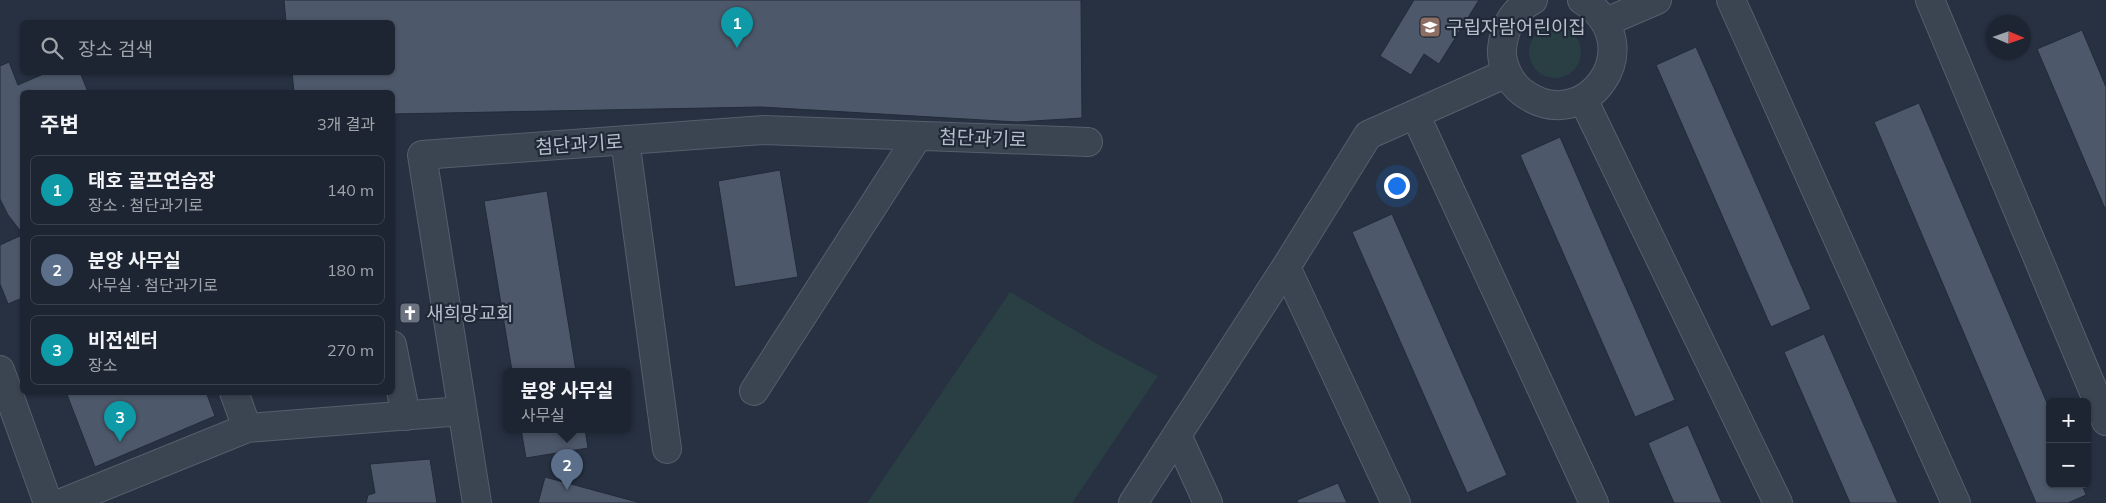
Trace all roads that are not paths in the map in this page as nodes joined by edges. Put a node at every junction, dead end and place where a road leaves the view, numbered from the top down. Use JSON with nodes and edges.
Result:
{"nodes":[{"id":1,"x":1533,"y":0,"type":"edge"},
{"id":2,"x":1582,"y":0,"type":"edge"},
{"id":3,"x":1657,"y":0,"type":"edge"},
{"id":4,"x":1731,"y":0,"type":"edge"},
{"id":5,"x":1930,"y":0,"type":"edge"},
{"id":6,"x":1606,"y":22,"type":"junction"},
{"id":7,"x":1507,"y":73,"type":"junction"},
{"id":8,"x":1583,"y":99,"type":"junction"},
{"id":9,"x":1415,"y":114,"type":"junction"},
{"id":10,"x":918,"y":136,"type":"junction"},
{"id":11,"x":625,"y":140,"type":"junction"},
{"id":12,"x":1088,"y":142,"type":"dead end"},
{"id":13,"x":1286,"y":267,"type":"junction"},
{"id":14,"x":395,"y":360,"type":"edge"},
{"id":15,"x":0,"y":370,"type":"edge"},
{"id":16,"x":754,"y":391,"type":"dead end"},
{"id":17,"x":235,"y":395,"type":"edge"},
{"id":18,"x":462,"y":411,"type":"junction"},
{"id":19,"x":406,"y":416,"type":"junction"},
{"id":20,"x":2106,"y":421,"type":"edge"},
{"id":21,"x":247,"y":428,"type":"junction"},
{"id":22,"x":1177,"y":435,"type":"junction"},
{"id":23,"x":666,"y":449,"type":"dead end"},
{"id":24,"x":48,"y":503,"type":"edge"},
{"id":25,"x":62,"y":503,"type":"edge"},
{"id":26,"x":477,"y":503,"type":"edge"},
{"id":27,"x":1133,"y":503,"type":"edge"},
{"id":28,"x":1208,"y":503,"type":"edge"},
{"id":29,"x":1396,"y":503,"type":"edge"},
{"id":30,"x":1594,"y":503,"type":"edge"},
{"id":31,"x":1778,"y":503,"type":"edge"},
{"id":32,"x":1956,"y":503,"type":"edge"}],
"edges":[{"from":1,"to":7,"type":"street"},
{"from":2,"to":6,"type":"street"},
{"from":3,"to":6,"type":"street"},
{"from":4,"to":32,"type":"street"},
{"from":5,"to":20,"type":"street"},
{"from":6,"to":8,"type":"street"},
{"from":7,"to":8,"type":"street"},
{"from":7,"to":9,"type":"street"},
{"from":8,"to":31,"type":"street"},
{"from":9,"to":13,"type":"street"},
{"from":9,"to":30,"type":"street"},
{"from":10,"to":11,"type":"street","name":"첨단과기로"},
{"from":10,"to":12,"type":"street","name":"첨단과기로"},
{"from":10,"to":16,"type":"street"},
{"from":11,"to":18,"type":"street","name":"첨단과기로"},
{"from":11,"to":23,"type":"street"},
{"from":13,"to":22,"type":"street"},
{"from":13,"to":29,"type":"street"},
{"from":14,"to":19,"type":"street"},
{"from":15,"to":24,"type":"street"},
{"from":17,"to":21,"type":"street"},
{"from":18,"to":19,"type":"street"},
{"from":18,"to":26,"type":"street","name":"첨단과기로"},
{"from":19,"to":21,"type":"street"},
{"from":21,"to":25,"type":"street"},
{"from":22,"to":27,"type":"street"},
{"from":22,"to":28,"type":"street"}]}
